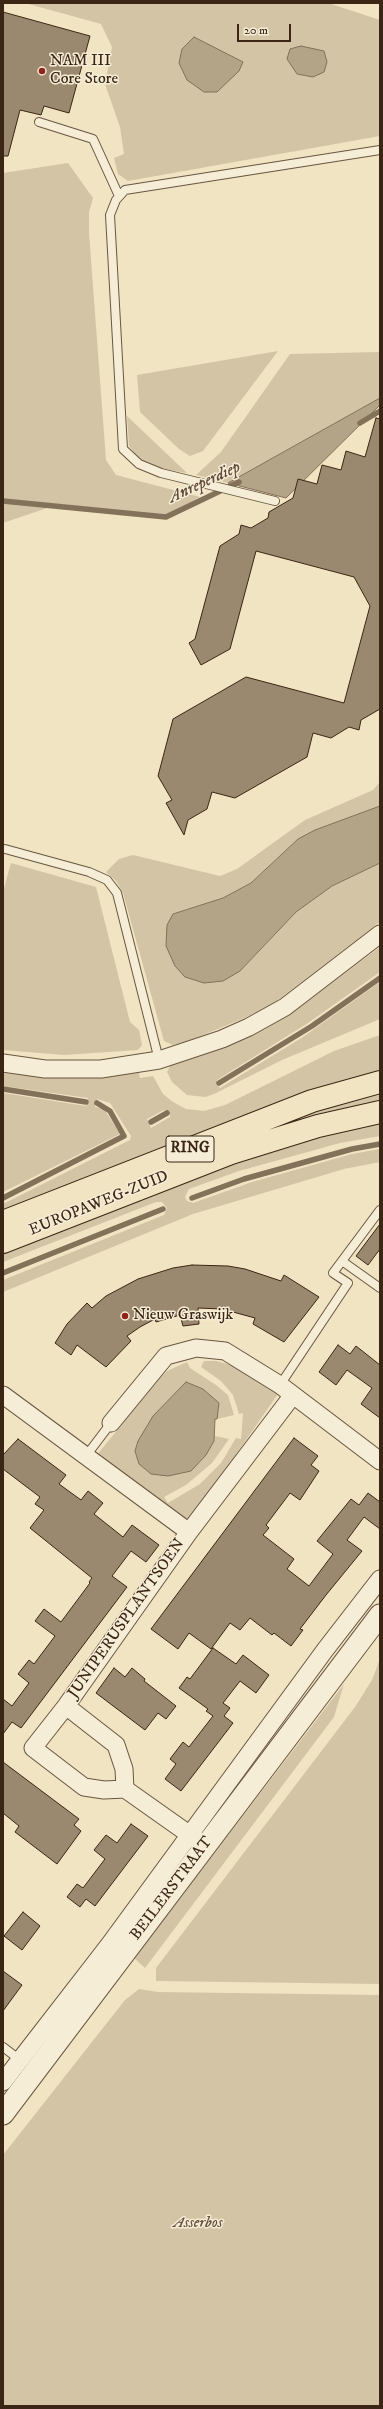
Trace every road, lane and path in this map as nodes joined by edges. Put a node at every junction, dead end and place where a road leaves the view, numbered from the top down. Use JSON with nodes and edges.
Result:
{"nodes":[{"id":1,"x":39,"y":122,"type":"dead end"},
{"id":2,"x":380,"y":150,"type":"edge"},
{"id":3,"x":119,"y":196,"type":"junction"},
{"id":4,"x":275,"y":501,"type":"dead end"},
{"id":5,"x":5,"y":849,"type":"dead end"},
{"id":6,"x":380,"y":934,"type":"edge"},
{"id":7,"x":159,"y":1060,"type":"junction"},
{"id":8,"x":3,"y":1063,"type":"edge"},
{"id":9,"x":380,"y":1082,"type":"edge"},
{"id":10,"x":380,"y":1112,"type":"edge"},
{"id":11,"x":380,"y":1210,"type":"edge"},
{"id":12,"x":3,"y":1222,"type":"edge"},
{"id":13,"x":3,"y":1242,"type":"edge"},
{"id":14,"x":342,"y":1261,"type":"junction"},
{"id":15,"x":380,"y":1288,"type":"edge"},
{"id":16,"x":286,"y":1390,"type":"junction"},
{"id":17,"x":3,"y":1395,"type":"edge"},
{"id":18,"x":111,"y":1423,"type":"joint"},
{"id":19,"x":86,"y":1456,"type":"junction"},
{"id":20,"x":380,"y":1461,"type":"edge"},
{"id":21,"x":189,"y":1532,"type":"junction"},
{"id":22,"x":380,"y":1579,"type":"edge"},
{"id":23,"x":380,"y":1615,"type":"edge"},
{"id":24,"x":325,"y":1650,"type":"junction"},
{"id":25,"x":343,"y":1665,"type":"junction"},
{"id":26,"x":66,"y":1706,"type":"junction"},
{"id":27,"x":125,"y":1789,"type":"junction"},
{"id":28,"x":198,"y":1840,"type":"junction"},
{"id":29,"x":115,"y":1951,"type":"junction"},
{"id":30,"x":3,"y":2047,"type":"edge"},
{"id":31,"x":20,"y":2060,"type":"junction"},
{"id":32,"x":3,"y":2082,"type":"edge"},
{"id":33,"x":3,"y":2114,"type":"edge"}],
"edges":[{"from":1,"to":3,"type":"lane"},
{"from":2,"to":3,"type":"lane"},
{"from":3,"to":4,"type":"lane"},
{"from":5,"to":7,"type":"lane"},
{"from":6,"to":7,"type":"street"},
{"from":7,"to":8,"type":"street"},
{"from":9,"to":12,"type":"main road","name":"EUROPAWEG-ZUID","number":"RING"},
{"from":10,"to":13,"type":"main road","name":"EUROPAWEG-ZUID","number":"RING"},
{"from":11,"to":14,"type":"lane"},
{"from":14,"to":15,"type":"lane"},
{"from":14,"to":16,"type":"lane"},
{"from":16,"to":18,"type":"street"},
{"from":16,"to":20,"type":"street"},
{"from":16,"to":21,"type":"street","name":"JUNIPERUSPLANTSOEN"},
{"from":17,"to":19,"type":"street","name":"JUNIPERUSPLANTSOEN"},
{"from":18,"to":19,"type":"lane"},
{"from":19,"to":21,"type":"street","name":"JUNIPERUSPLANTSOEN"},
{"from":21,"to":26,"type":"street","name":"JUNIPERUSPLANTSOEN"},
{"from":22,"to":24,"type":"street","name":"BEILERSTRAAT"},
{"from":23,"to":25,"type":"street","name":"BEILERSTRAAT"},
{"from":24,"to":25,"type":"street"},
{"from":24,"to":28,"type":"street","name":"BEILERSTRAAT"},
{"from":25,"to":28,"type":"street","name":"BEILERSTRAAT"},
{"from":26,"to":27,"type":"street","name":"JUNIPERUSPLANTSOEN"},
{"from":26,"to":27,"type":"street","name":"JUNIPERUSPLANTSOEN"},
{"from":27,"to":28,"type":"street"},
{"from":28,"to":29,"type":"street","name":"BEILERSTRAAT"},
{"from":29,"to":31,"type":"street","name":"BEILERSTRAAT"},
{"from":29,"to":33,"type":"street","name":"BEILERSTRAAT"},
{"from":30,"to":31,"type":"lane"},
{"from":31,"to":32,"type":"street","name":"BEILERSTRAAT"}]}
